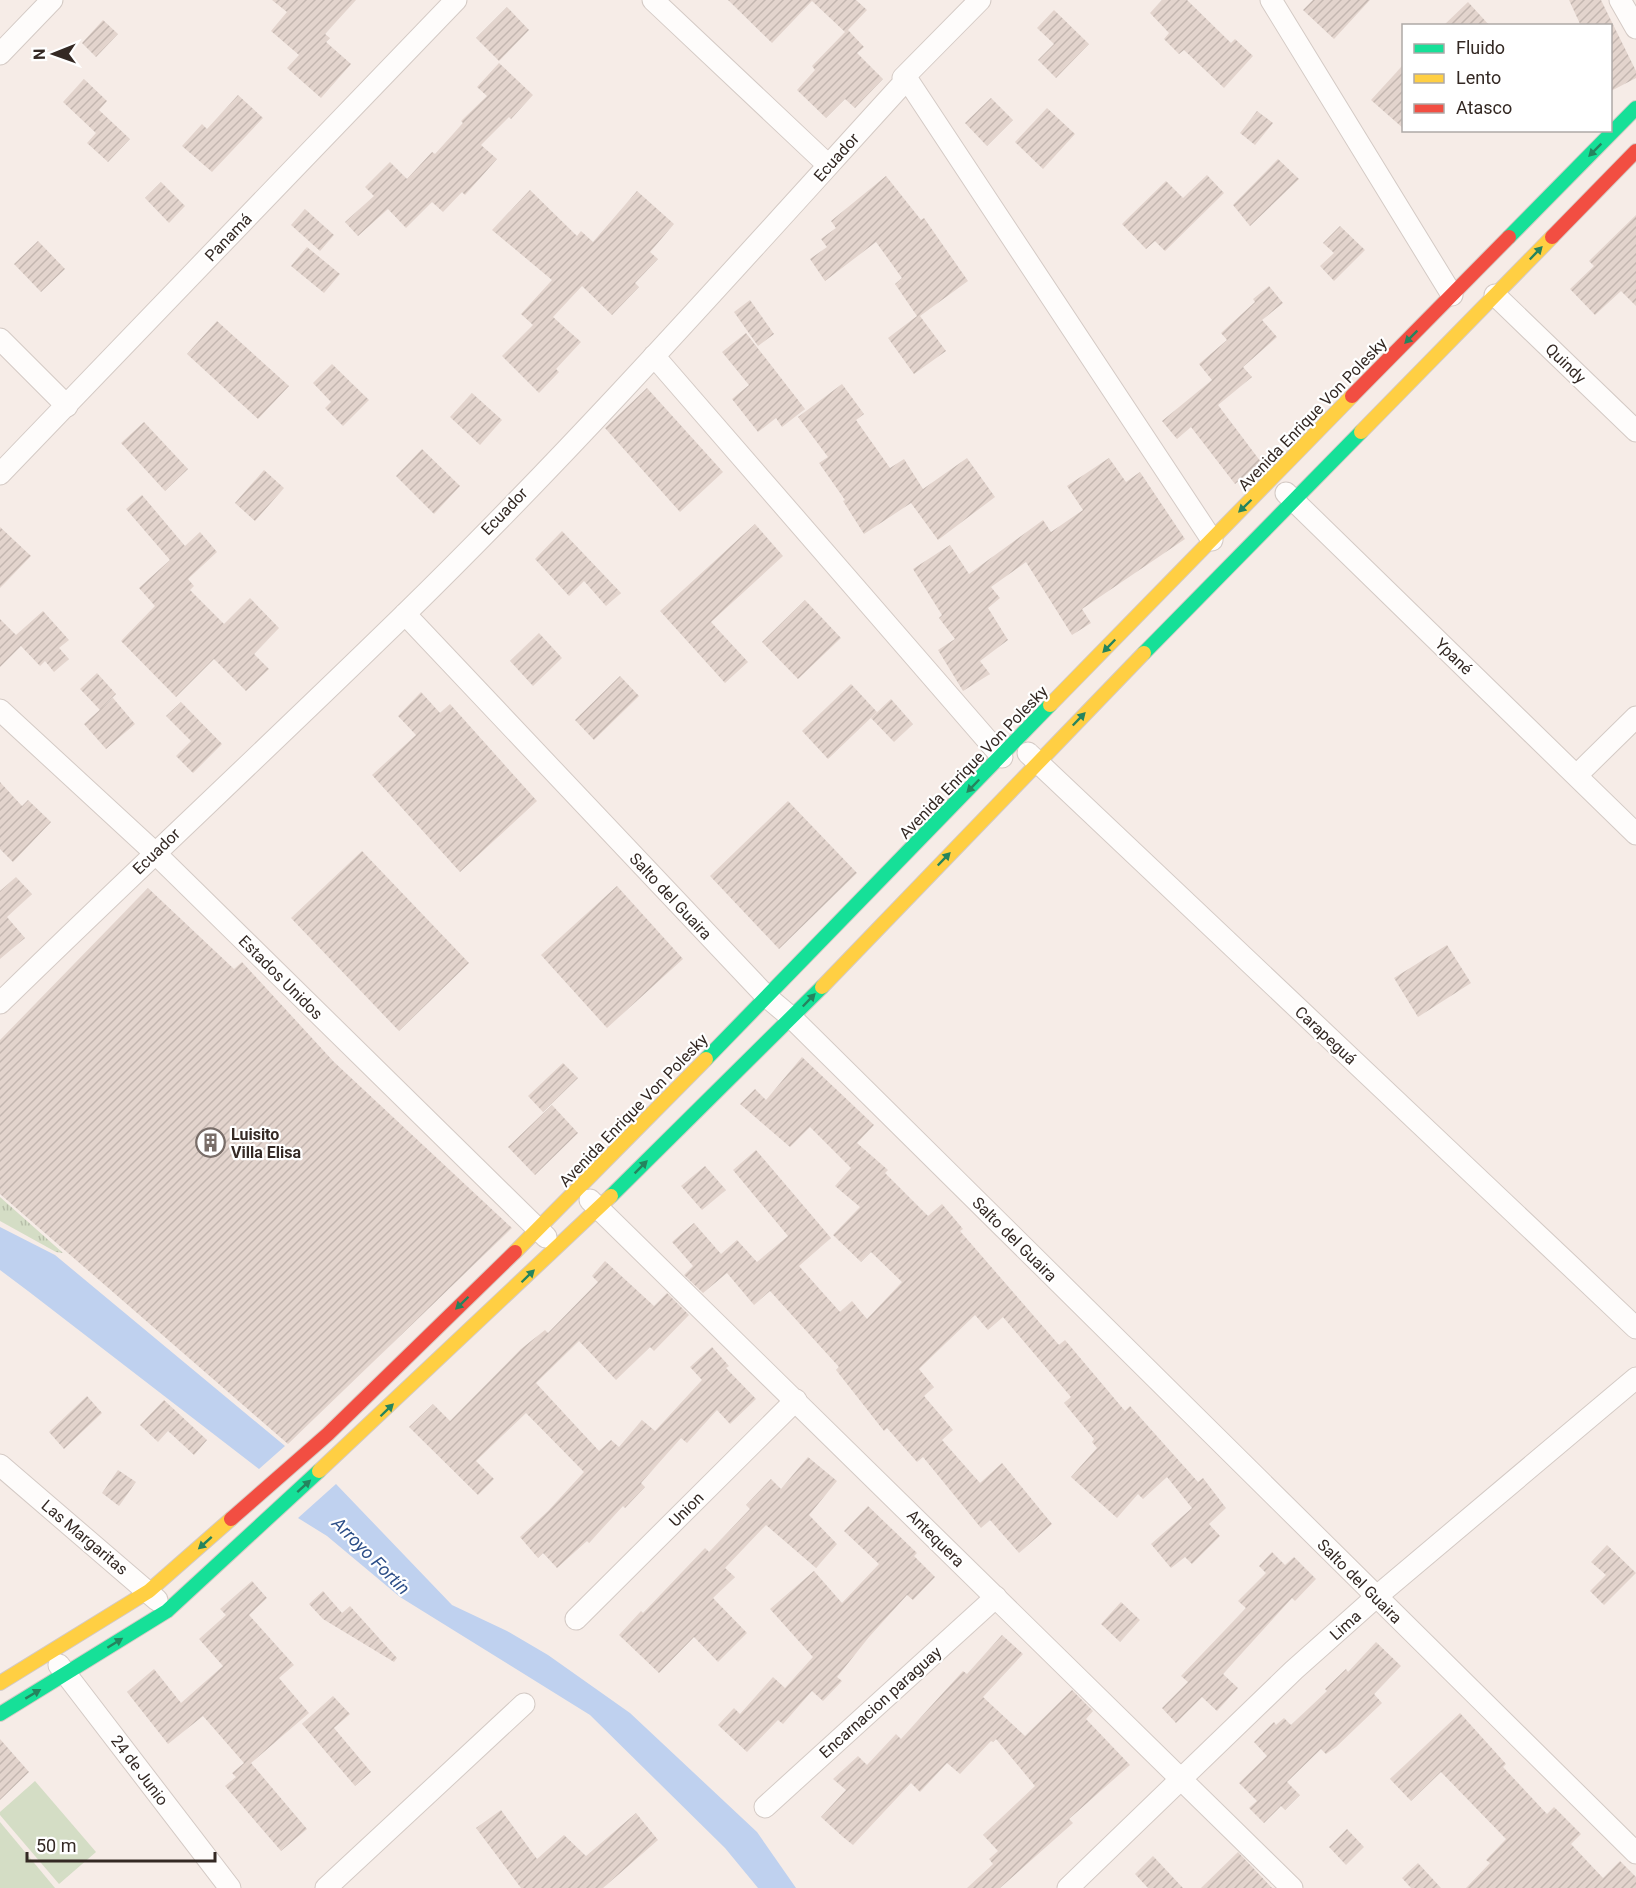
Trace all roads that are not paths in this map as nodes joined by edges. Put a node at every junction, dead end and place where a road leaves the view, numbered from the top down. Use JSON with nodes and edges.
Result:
{"nodes":[{"id":1,"x":52,"y":0,"type":"edge"},
{"id":2,"x":456,"y":0,"type":"edge"},
{"id":3,"x":653,"y":0,"type":"edge"},
{"id":4,"x":980,"y":0,"type":"edge"},
{"id":5,"x":1271,"y":0,"type":"edge"},
{"id":6,"x":1620,"y":0,"type":"edge"},
{"id":7,"x":1636,"y":28,"type":"edge"},
{"id":8,"x":0,"y":54,"type":"edge"},
{"id":9,"x":907,"y":79,"type":"junction"},
{"id":10,"x":1636,"y":108,"type":"edge"},
{"id":11,"x":1636,"y":151,"type":"edge"},
{"id":12,"x":828,"y":165,"type":"junction"},
{"id":13,"x":1473,"y":295,"type":"junction"},
{"id":14,"x":0,"y":339,"type":"edge"},
{"id":15,"x":654,"y":356,"type":"junction"},
{"id":16,"x":67,"y":406,"type":"junction"},
{"id":17,"x":1636,"y":431,"type":"edge"},
{"id":18,"x":0,"y":474,"type":"edge"},
{"id":19,"x":1272,"y":479,"type":"junction"},
{"id":20,"x":1293,"y":501,"type":"junction"},
{"id":21,"x":1212,"y":540,"type":"junction"},
{"id":22,"x":405,"y":614,"type":"junction"},
{"id":23,"x":0,"y":710,"type":"edge"},
{"id":24,"x":1636,"y":717,"type":"edge"},
{"id":25,"x":1016,"y":741,"type":"junction"},
{"id":26,"x":1002,"y":757,"type":"junction"},
{"id":27,"x":1037,"y":762,"type":"junction"},
{"id":28,"x":1577,"y":775,"type":"junction"},
{"id":29,"x":1636,"y":834,"type":"edge"},
{"id":30,"x":154,"y":852,"type":"junction"},
{"id":31,"x":767,"y":997,"type":"junction"},
{"id":32,"x":0,"y":1003,"type":"edge"},
{"id":33,"x":792,"y":1018,"type":"junction"},
{"id":34,"x":579,"y":1189,"type":"junction"},
{"id":35,"x":599,"y":1208,"type":"junction"},
{"id":36,"x":537,"y":1230,"type":"junction"},
{"id":37,"x":558,"y":1247,"type":"junction"},
{"id":38,"x":1636,"y":1328,"type":"edge"},
{"id":39,"x":1636,"y":1378,"type":"edge"},
{"id":40,"x":796,"y":1400,"type":"junction"},
{"id":41,"x":0,"y":1465,"type":"edge"},
{"id":42,"x":149,"y":1591,"type":"junction"},
{"id":43,"x":996,"y":1597,"type":"junction"},
{"id":44,"x":1376,"y":1597,"type":"junction"},
{"id":45,"x":167,"y":1611,"type":"junction"},
{"id":46,"x":576,"y":1619,"type":"dead end"},
{"id":47,"x":50,"y":1653,"type":"junction"},
{"id":48,"x":66,"y":1674,"type":"junction"},
{"id":49,"x":0,"y":1683,"type":"edge"},
{"id":50,"x":525,"y":1704,"type":"dead end"},
{"id":51,"x":0,"y":1714,"type":"edge"},
{"id":52,"x":1182,"y":1779,"type":"junction"},
{"id":53,"x":765,"y":1807,"type":"dead end"},
{"id":54,"x":1636,"y":1853,"type":"edge"},
{"id":55,"x":230,"y":1888,"type":"edge"},
{"id":56,"x":327,"y":1888,"type":"edge"},
{"id":57,"x":1068,"y":1888,"type":"edge"},
{"id":58,"x":1292,"y":1888,"type":"edge"}],
"edges":[{"from":1,"to":8,"type":"street"},
{"from":2,"to":16,"type":"street","name":"Panamá"},
{"from":3,"to":12,"type":"street"},
{"from":4,"to":9,"type":"street","name":"Ecuador"},
{"from":5,"to":13,"type":"street","name":"Quindy"},
{"from":6,"to":7,"type":"street"},
{"from":9,"to":12,"type":"street","name":"Ecuador"},
{"from":9,"to":21,"type":"street"},
{"from":10,"to":13,"type":"main road","name":"Avenida Enrique Von Polesky","one_way":true},
{"from":13,"to":11,"type":"main road","name":"Avenida Enrique Von Polesky","one_way":true},
{"from":12,"to":15,"type":"street","name":"Ecuador"},
{"from":13,"to":17,"type":"street","name":"Quindy"},
{"from":13,"to":19,"type":"main road","name":"Avenida Enrique Von Polesky","one_way":true},
{"from":13,"to":20,"type":"main road","name":"Avenida Enrique Von Polesky"},
{"from":14,"to":16,"type":"street"},
{"from":15,"to":22,"type":"street","name":"Ecuador"},
{"from":15,"to":26,"type":"street"},
{"from":16,"to":18,"type":"street","name":"Panamá"},
{"from":19,"to":20,"type":"street","name":"Ypané"},
{"from":19,"to":21,"type":"main road","name":"Avenida Enrique Von Polesky","one_way":true},
{"from":27,"to":20,"type":"main road","name":"Avenida Enrique Von Polesky","one_way":true},
{"from":20,"to":28,"type":"street","name":"Ypané"},
{"from":21,"to":25,"type":"main road","name":"Avenida Enrique Von Polesky","one_way":true},
{"from":22,"to":30,"type":"street","name":"Ecuador"},
{"from":22,"to":31,"type":"street","name":"Salto del Guaira"},
{"from":23,"to":30,"type":"street","name":"Estados Unidos"},
{"from":24,"to":28,"type":"street"},
{"from":25,"to":26,"type":"main road","name":"Avenida Enrique Von Polesky"},
{"from":25,"to":27,"type":"street","name":"Carapeguá"},
{"from":26,"to":31,"type":"main road","name":"Avenida Enrique Von Polesky","one_way":true},
{"from":33,"to":27,"type":"main road","name":"Avenida Enrique Von Polesky","one_way":true},
{"from":27,"to":38,"type":"street","name":"Carapeguá"},
{"from":28,"to":29,"type":"street","name":"Ypané"},
{"from":30,"to":32,"type":"street","name":"Ecuador"},
{"from":30,"to":36,"type":"street","name":"Estados Unidos"},
{"from":31,"to":33,"type":"street","name":"Salto del Guaira"},
{"from":31,"to":34,"type":"main road","name":"Avenida Enrique Von Polesky"},
{"from":35,"to":33,"type":"main road","name":"Avenida Enrique Von Polesky","one_way":true},
{"from":33,"to":44,"type":"street","name":"Salto del Guaira"},
{"from":34,"to":35,"type":"street","name":"Antequera"},
{"from":34,"to":36,"type":"main road","name":"Avenida Enrique Von Polesky"},
{"from":35,"to":37,"type":"main road","name":"Avenida Enrique Von Polesky"},
{"from":35,"to":40,"type":"street","name":"Antequera"},
{"from":36,"to":37,"type":"street","name":"Estados Unidos"},
{"from":36,"to":42,"type":"main road","name":"Avenida Enrique Von Polesky","one_way":true},
{"from":45,"to":37,"type":"main road","name":"Avenida Enrique Von Polesky","one_way":true},
{"from":39,"to":44,"type":"street","name":"Lima"},
{"from":40,"to":43,"type":"street","name":"Antequera"},
{"from":40,"to":46,"type":"street","name":"Union"},
{"from":41,"to":42,"type":"street","name":"Las Margaritas"},
{"from":42,"to":45,"type":"street","name":"Las Margaritas"},
{"from":42,"to":47,"type":"main road"},
{"from":43,"to":52,"type":"street","name":"Antequera"},
{"from":43,"to":53,"type":"street","name":"Encarnacion paraguay"},
{"from":44,"to":52,"type":"street","name":"Lima"},
{"from":44,"to":54,"type":"street","name":"Salto del Guaira"},
{"from":48,"to":45,"type":"main road","one_way":true},
{"from":47,"to":48,"type":"street","name":"24 de Junio"},
{"from":47,"to":49,"type":"main road"},
{"from":51,"to":48,"type":"main road","one_way":true},
{"from":48,"to":55,"type":"street","name":"24 de Junio"},
{"from":50,"to":56,"type":"street"},
{"from":52,"to":57,"type":"street","name":"Lima"},
{"from":52,"to":58,"type":"street","name":"Antequera"}]}
